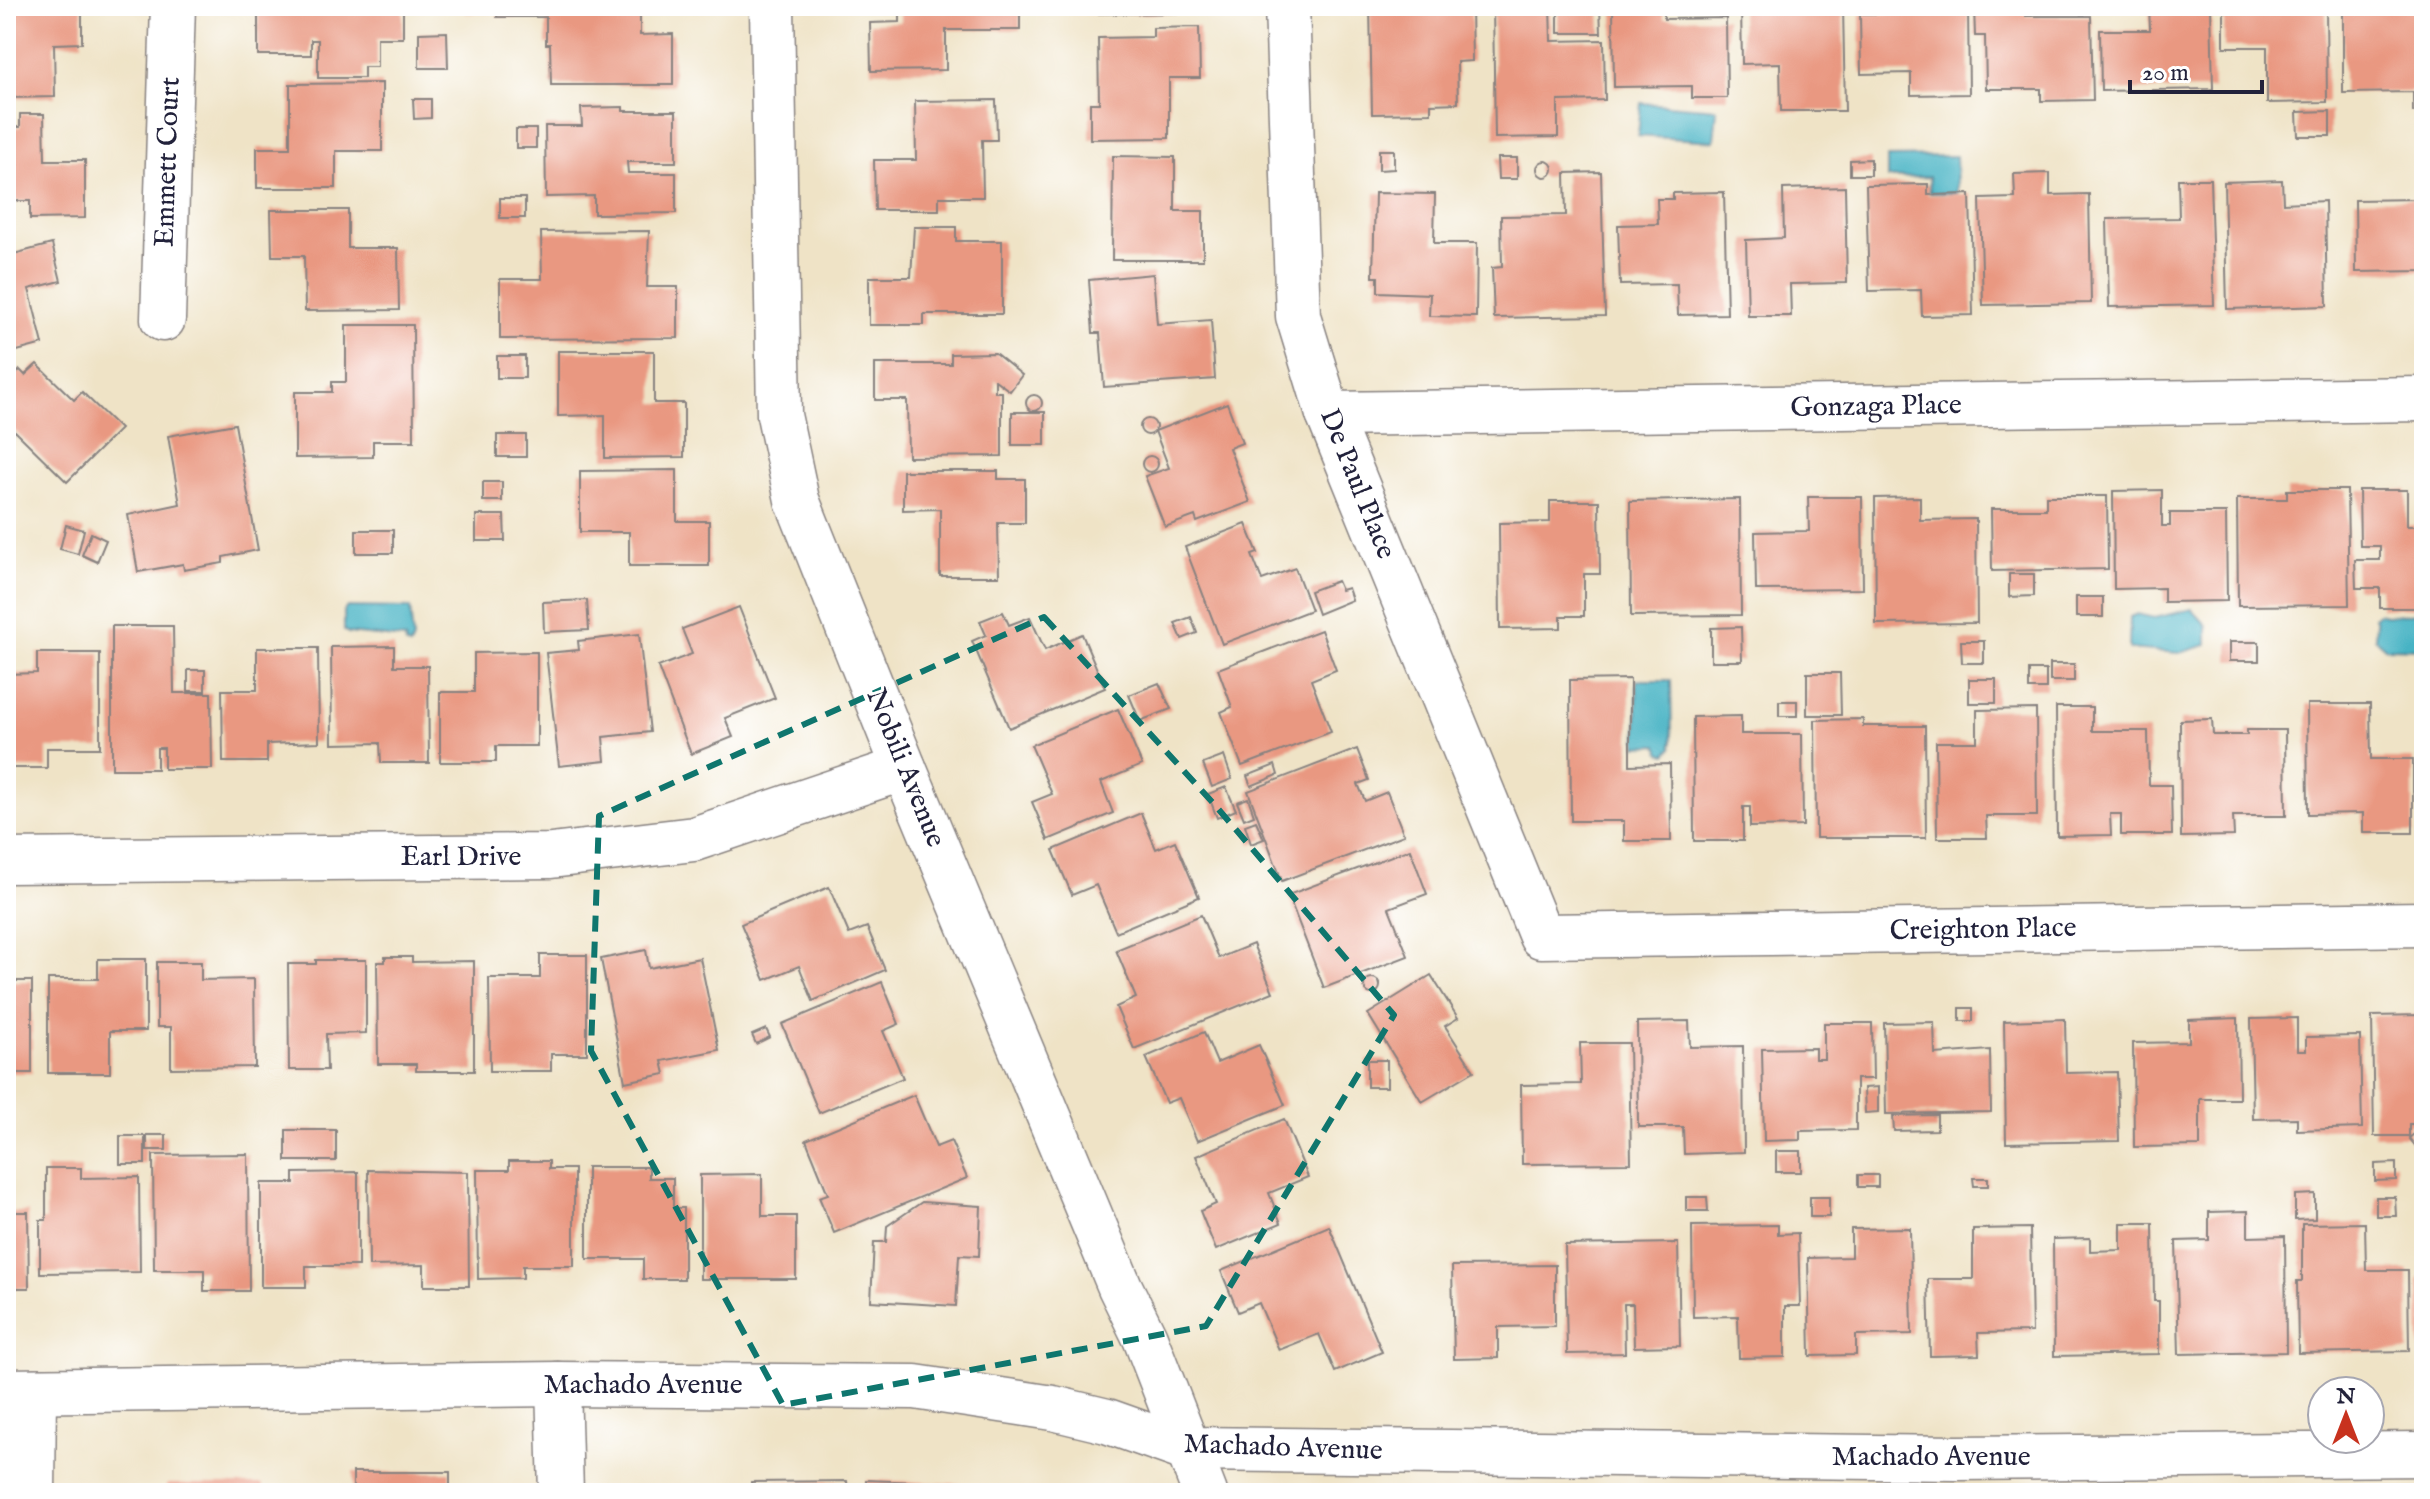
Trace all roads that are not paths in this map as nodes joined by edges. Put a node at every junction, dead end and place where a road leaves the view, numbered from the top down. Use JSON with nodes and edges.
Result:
{"nodes":[{"id":1,"x":173,"y":6,"type":"edge"},
{"id":2,"x":772,"y":6,"type":"edge"},
{"id":3,"x":1287,"y":6,"type":"edge"},
{"id":4,"x":163,"y":319,"type":"dead end"},
{"id":5,"x":2424,"y":399,"type":"edge"},
{"id":6,"x":1328,"y":414,"type":"junction"},
{"id":7,"x":904,"y":768,"type":"junction"},
{"id":8,"x":6,"y":861,"type":"edge"},
{"id":9,"x":2424,"y":924,"type":"edge"},
{"id":10,"x":1541,"y":936,"type":"joint"},
{"id":11,"x":558,"y":1384,"type":"junction"},
{"id":12,"x":20,"y":1391,"type":"edge"},
{"id":13,"x":1186,"y":1449,"type":"junction"},
{"id":14,"x":2424,"y":1454,"type":"edge"},
{"id":15,"x":1958,"y":1475,"type":"edge"},
{"id":16,"x":33,"y":1493,"type":"edge"},
{"id":17,"x":561,"y":1493,"type":"edge"},
{"id":18,"x":1205,"y":1493,"type":"edge"}],
"edges":[{"from":1,"to":4,"type":"street","name":"Emmett Court"},
{"from":2,"to":7,"type":"street","name":"Nobili Avenue"},
{"from":3,"to":6,"type":"street","name":"De Paul Place"},
{"from":5,"to":6,"type":"street","name":"Gonzaga Place"},
{"from":6,"to":10,"type":"street","name":"De Paul Place"},
{"from":7,"to":8,"type":"street","name":"Earl Drive"},
{"from":7,"to":13,"type":"street","name":"Nobili Avenue"},
{"from":9,"to":10,"type":"street","name":"Creighton Place"},
{"from":11,"to":12,"type":"street","name":"Machado Avenue"},
{"from":11,"to":13,"type":"street","name":"Machado Avenue"},
{"from":11,"to":17,"type":"street"},
{"from":12,"to":16,"type":"street"},
{"from":13,"to":15,"type":"street","name":"Machado Avenue"},
{"from":13,"to":18,"type":"street","name":"Nobili Avenue"},
{"from":14,"to":15,"type":"street","name":"Machado Avenue"}]}
